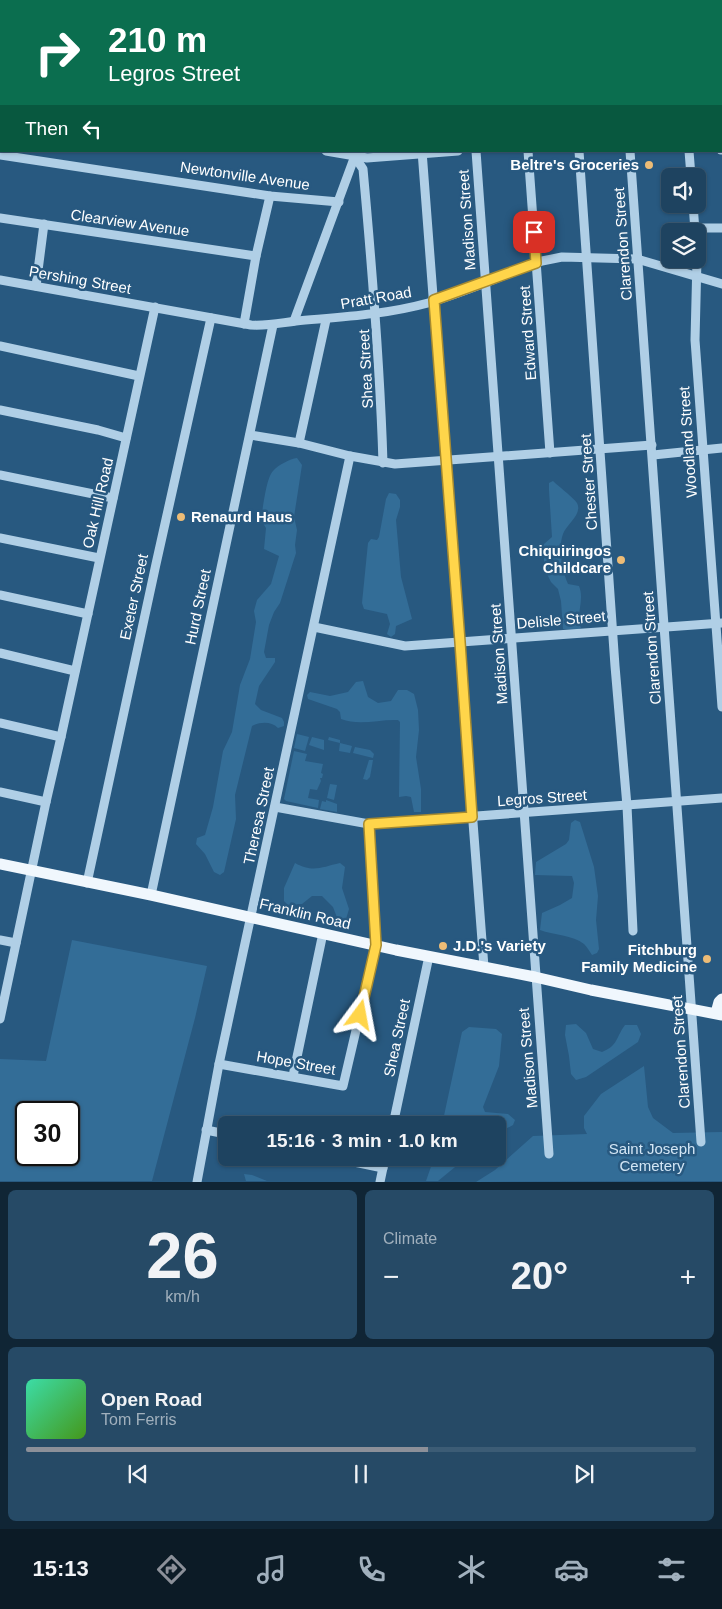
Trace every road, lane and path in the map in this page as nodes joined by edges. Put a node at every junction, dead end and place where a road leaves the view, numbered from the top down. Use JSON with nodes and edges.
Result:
{"nodes":[{"id":1,"x":336,"y":152,"type":"edge"},
{"id":2,"x":422,"y":152,"type":"edge"},
{"id":3,"x":476,"y":152,"type":"edge"},
{"id":4,"x":528,"y":152,"type":"edge"},
{"id":5,"x":579,"y":152,"type":"edge"},
{"id":6,"x":630,"y":152,"type":"edge"},
{"id":7,"x":689,"y":152,"type":"edge"},
{"id":8,"x":356,"y":154,"type":"edge"},
{"id":9,"x":0,"y":155,"type":"edge"},
{"id":10,"x":690,"y":168,"type":"edge"},
{"id":11,"x":270,"y":196,"type":"junction"},
{"id":12,"x":339,"y":202,"type":"junction"},
{"id":13,"x":0,"y":218,"type":"edge"},
{"id":14,"x":44,"y":224,"type":"junction"},
{"id":15,"x":722,"y":228,"type":"edge"},
{"id":16,"x":706,"y":229,"type":"edge"},
{"id":17,"x":256,"y":256,"type":"junction"},
{"id":18,"x":586,"y":257,"type":"junction"},
{"id":19,"x":637,"y":259,"type":"junction"},
{"id":20,"x":536,"y":263,"type":"junction"},
{"id":21,"x":697,"y":268,"type":"edge"},
{"id":22,"x":697,"y":277,"type":"junction"},
{"id":23,"x":0,"y":280,"type":"edge"},
{"id":24,"x":485,"y":282,"type":"junction"},
{"id":25,"x":722,"y":284,"type":"edge"},
{"id":26,"x":36,"y":286,"type":"junction"},
{"id":27,"x":434,"y":300,"type":"junction"},
{"id":28,"x":155,"y":307,"type":"junction"},
{"id":29,"x":377,"y":313,"type":"junction"},
{"id":30,"x":211,"y":318,"type":"junction"},
{"id":31,"x":326,"y":320,"type":"junction"},
{"id":32,"x":294,"y":321,"type":"junction"},
{"id":33,"x":244,"y":324,"type":"junction"},
{"id":34,"x":273,"y":325,"type":"junction"},
{"id":35,"x":0,"y":346,"type":"edge"},
{"id":36,"x":139,"y":376,"type":"junction"},
{"id":37,"x":0,"y":410,"type":"edge"},
{"id":38,"x":250,"y":435,"type":"junction"},
{"id":39,"x":126,"y":438,"type":"junction"},
{"id":40,"x":299,"y":443,"type":"junction"},
{"id":41,"x":652,"y":445,"type":"junction"},
{"id":42,"x":722,"y":448,"type":"edge"},
{"id":43,"x":600,"y":449,"type":"junction"},
{"id":44,"x":703,"y":450,"type":"junction"},
{"id":45,"x":550,"y":453,"type":"junction"},
{"id":46,"x":653,"y":455,"type":"junction"},
{"id":47,"x":350,"y":456,"type":"junction"},
{"id":48,"x":498,"y":457,"type":"junction"},
{"id":49,"x":445,"y":461,"type":"junction"},
{"id":50,"x":384,"y":463,"type":"junction"},
{"id":51,"x":0,"y":474,"type":"edge"},
{"id":52,"x":113,"y":498,"type":"junction"},
{"id":53,"x":0,"y":538,"type":"edge"},
{"id":54,"x":100,"y":558,"type":"junction"},
{"id":55,"x":0,"y":595,"type":"edge"},
{"id":56,"x":88,"y":614,"type":"junction"},
{"id":57,"x":719,"y":623,"type":"edge"},
{"id":58,"x":314,"y":627,"type":"junction"},
{"id":59,"x":664,"y":627,"type":"junction"},
{"id":60,"x":613,"y":630,"type":"junction"},
{"id":61,"x":512,"y":638,"type":"junction"},
{"id":62,"x":460,"y":642,"type":"junction"},
{"id":63,"x":0,"y":654,"type":"edge"},
{"id":64,"x":75,"y":671,"type":"junction"},
{"id":65,"x":722,"y":707,"type":"edge"},
{"id":66,"x":0,"y":723,"type":"edge"},
{"id":67,"x":61,"y":737,"type":"junction"},
{"id":68,"x":0,"y":792,"type":"edge"},
{"id":69,"x":722,"y":798,"type":"edge"},
{"id":70,"x":46,"y":802,"type":"junction"},
{"id":71,"x":677,"y":802,"type":"junction"},
{"id":72,"x":627,"y":806,"type":"junction"},
{"id":73,"x":275,"y":807,"type":"junction"},
{"id":74,"x":525,"y":812,"type":"junction"},
{"id":75,"x":472,"y":817,"type":"junction"},
{"id":76,"x":369,"y":824,"type":"junction"},
{"id":77,"x":0,"y":864,"type":"edge"},
{"id":78,"x":32,"y":872,"type":"junction"},
{"id":79,"x":88,"y":883,"type":"junction"},
{"id":80,"x":152,"y":895,"type":"junction"},
{"id":81,"x":250,"y":917,"type":"junction"},
{"id":82,"x":633,"y":930,"type":"dead end"},
{"id":83,"x":323,"y":933,"type":"junction"},
{"id":84,"x":0,"y":940,"type":"edge"},
{"id":85,"x":16,"y":943,"type":"junction"},
{"id":86,"x":376,"y":945,"type":"junction"},
{"id":87,"x":429,"y":956,"type":"junction"},
{"id":88,"x":484,"y":967,"type":"junction"},
{"id":89,"x":535,"y":977,"type":"junction"},
{"id":90,"x":722,"y":999,"type":"edge"},
{"id":91,"x":693,"y":1009,"type":"junction"},
{"id":92,"x":719,"y":1014,"type":"edge"},
{"id":93,"x":0,"y":1020,"type":"edge"},
{"id":94,"x":219,"y":1064,"type":"junction"},
{"id":95,"x":293,"y":1076,"type":"junction"},
{"id":96,"x":395,"y":1116,"type":"edge"},
{"id":97,"x":206,"y":1130,"type":"junction"},
{"id":98,"x":218,"y":1132,"type":"edge"},
{"id":99,"x":701,"y":1142,"type":"dead end"},
{"id":100,"x":549,"y":1154,"type":"dead end"},
{"id":101,"x":373,"y":1166,"type":"edge"},
{"id":102,"x":383,"y":1168,"type":"joint"},
{"id":103,"x":197,"y":1182,"type":"edge"},
{"id":104,"x":380,"y":1182,"type":"edge"}],
"edges":[{"from":1,"to":8,"type":"street"},
{"from":2,"to":8,"type":"street"},
{"from":2,"to":27,"type":"street"},
{"from":3,"to":24,"type":"street","name":"Madison Street"},
{"from":4,"to":20,"type":"street","name":"Edward Street"},
{"from":5,"to":18,"type":"street","name":"Chester Street"},
{"from":6,"to":19,"type":"street","name":"Clarendon Street"},
{"from":7,"to":10,"type":"street"},
{"from":8,"to":12,"type":"street"},
{"from":8,"to":29,"type":"street","name":"Shea Street"},
{"from":9,"to":11,"type":"street","name":"Newtonville Avenue"},
{"from":11,"to":12,"type":"street","name":"Newtonville Avenue"},
{"from":11,"to":17,"type":"street"},
{"from":12,"to":32,"type":"street"},
{"from":13,"to":14,"type":"street","name":"Clearview Avenue"},
{"from":14,"to":17,"type":"street","name":"Clearview Avenue"},
{"from":14,"to":26,"type":"street"},
{"from":15,"to":16,"type":"street"},
{"from":17,"to":33,"type":"street"},
{"from":18,"to":19,"type":"street","name":"Pratt Road"},
{"from":18,"to":20,"type":"street","name":"Pratt Road"},
{"from":18,"to":43,"type":"street","name":"Chester Street"},
{"from":19,"to":22,"type":"street","name":"Pratt Road"},
{"from":19,"to":41,"type":"street","name":"Clarendon Street"},
{"from":20,"to":24,"type":"street","name":"Pratt Road"},
{"from":20,"to":45,"type":"street","name":"Edward Street"},
{"from":21,"to":22,"type":"street","name":"Woodland Street"},
{"from":22,"to":25,"type":"street","name":"Pratt Road"},
{"from":22,"to":44,"type":"street","name":"Woodland Street"},
{"from":23,"to":26,"type":"street","name":"Pershing Street"},
{"from":24,"to":27,"type":"street","name":"Pratt Road"},
{"from":24,"to":48,"type":"street","name":"Madison Street"},
{"from":26,"to":28,"type":"street","name":"Pershing Street"},
{"from":27,"to":29,"type":"street","name":"Pratt Road"},
{"from":27,"to":49,"type":"street"},
{"from":28,"to":30,"type":"street"},
{"from":28,"to":36,"type":"street","name":"Oak Hill Road"},
{"from":29,"to":31,"type":"street","name":"Pratt Road"},
{"from":29,"to":50,"type":"street","name":"Shea Street"},
{"from":30,"to":33,"type":"street"},
{"from":30,"to":79,"type":"street","name":"Exeter Street"},
{"from":31,"to":32,"type":"street","name":"Pratt Road"},
{"from":31,"to":40,"type":"street"},
{"from":32,"to":34,"type":"street"},
{"from":33,"to":34,"type":"street"},
{"from":34,"to":38,"type":"street","name":"Hurd Street"},
{"from":35,"to":36,"type":"street"},
{"from":36,"to":39,"type":"street","name":"Oak Hill Road"},
{"from":37,"to":39,"type":"street"},
{"from":38,"to":40,"type":"street"},
{"from":38,"to":80,"type":"street","name":"Hurd Street"},
{"from":39,"to":52,"type":"street","name":"Oak Hill Road"},
{"from":40,"to":47,"type":"street"},
{"from":41,"to":43,"type":"street"},
{"from":41,"to":46,"type":"street","name":"Clarendon Street"},
{"from":42,"to":44,"type":"street"},
{"from":43,"to":45,"type":"street"},
{"from":43,"to":60,"type":"street","name":"Chester Street"},
{"from":44,"to":46,"type":"street"},
{"from":44,"to":57,"type":"street","name":"Woodland Street"},
{"from":45,"to":48,"type":"street"},
{"from":46,"to":59,"type":"street","name":"Clarendon Street"},
{"from":47,"to":50,"type":"street"},
{"from":47,"to":58,"type":"street","name":"Theresa Street"},
{"from":48,"to":49,"type":"street"},
{"from":48,"to":61,"type":"street","name":"Madison Street"},
{"from":49,"to":50,"type":"street"},
{"from":49,"to":62,"type":"street"},
{"from":51,"to":52,"type":"street"},
{"from":52,"to":54,"type":"street","name":"Oak Hill Road"},
{"from":53,"to":54,"type":"street"},
{"from":54,"to":56,"type":"street","name":"Oak Hill Road"},
{"from":55,"to":56,"type":"street"},
{"from":56,"to":64,"type":"street","name":"Oak Hill Road"},
{"from":57,"to":59,"type":"street","name":"Delisle Street"},
{"from":57,"to":65,"type":"street","name":"Woodland Street"},
{"from":58,"to":62,"type":"street","name":"Delisle Street"},
{"from":58,"to":73,"type":"street","name":"Theresa Street"},
{"from":59,"to":60,"type":"street","name":"Delisle Street"},
{"from":59,"to":71,"type":"street","name":"Clarendon Street"},
{"from":60,"to":61,"type":"street","name":"Delisle Street"},
{"from":60,"to":72,"type":"street","name":"Chester Street"},
{"from":61,"to":62,"type":"street","name":"Delisle Street"},
{"from":61,"to":74,"type":"street","name":"Madison Street"},
{"from":62,"to":75,"type":"street"},
{"from":63,"to":64,"type":"street"},
{"from":64,"to":67,"type":"street","name":"Oak Hill Road"},
{"from":66,"to":67,"type":"street"},
{"from":67,"to":70,"type":"street","name":"Oak Hill Road"},
{"from":68,"to":70,"type":"street"},
{"from":69,"to":71,"type":"street","name":"Legros Street"},
{"from":70,"to":78,"type":"street","name":"Oak Hill Road"},
{"from":71,"to":72,"type":"street","name":"Legros Street"},
{"from":71,"to":91,"type":"street","name":"Clarendon Street"},
{"from":72,"to":74,"type":"street","name":"Legros Street"},
{"from":72,"to":82,"type":"street","name":"Chester Street"},
{"from":73,"to":76,"type":"street","name":"Legros Street"},
{"from":73,"to":81,"type":"street","name":"Theresa Street"},
{"from":74,"to":75,"type":"street","name":"Legros Street"},
{"from":74,"to":89,"type":"street","name":"Madison Street"},
{"from":75,"to":76,"type":"street","name":"Legros Street"},
{"from":75,"to":88,"type":"street"},
{"from":76,"to":86,"type":"street","name":"Hope Street"},
{"from":77,"to":78,"type":"main road","name":"Franklin Road"},
{"from":78,"to":79,"type":"main road","name":"Franklin Road"},
{"from":78,"to":85,"type":"street","name":"Oak Hill Road"},
{"from":79,"to":80,"type":"main road","name":"Franklin Road"},
{"from":80,"to":81,"type":"main road","name":"Franklin Road"},
{"from":81,"to":83,"type":"main road","name":"Franklin Road"},
{"from":81,"to":94,"type":"street","name":"Theresa Street"},
{"from":83,"to":86,"type":"main road","name":"Franklin Road"},
{"from":83,"to":95,"type":"street"},
{"from":84,"to":85,"type":"street"},
{"from":85,"to":93,"type":"street","name":"Oak Hill Road"},
{"from":86,"to":87,"type":"main road","name":"Franklin Road"},
{"from":86,"to":95,"type":"street","name":"Hope Street"},
{"from":87,"to":88,"type":"main road","name":"Franklin Road"},
{"from":87,"to":96,"type":"street","name":"Shea Street"},
{"from":88,"to":89,"type":"main road","name":"Franklin Road"},
{"from":89,"to":91,"type":"main road","name":"Franklin Road"},
{"from":89,"to":100,"type":"street","name":"Madison Street"},
{"from":90,"to":92,"type":"main road"},
{"from":91,"to":92,"type":"main road","name":"Franklin Road"},
{"from":91,"to":99,"type":"street","name":"Clarendon Street"},
{"from":94,"to":95,"type":"street","name":"Hope Street"},
{"from":94,"to":97,"type":"street","name":"Theresa Street"},
{"from":97,"to":98,"type":"street"},
{"from":97,"to":103,"type":"street","name":"Theresa Street"},
{"from":101,"to":102,"type":"street"},
{"from":102,"to":104,"type":"street"}]}
